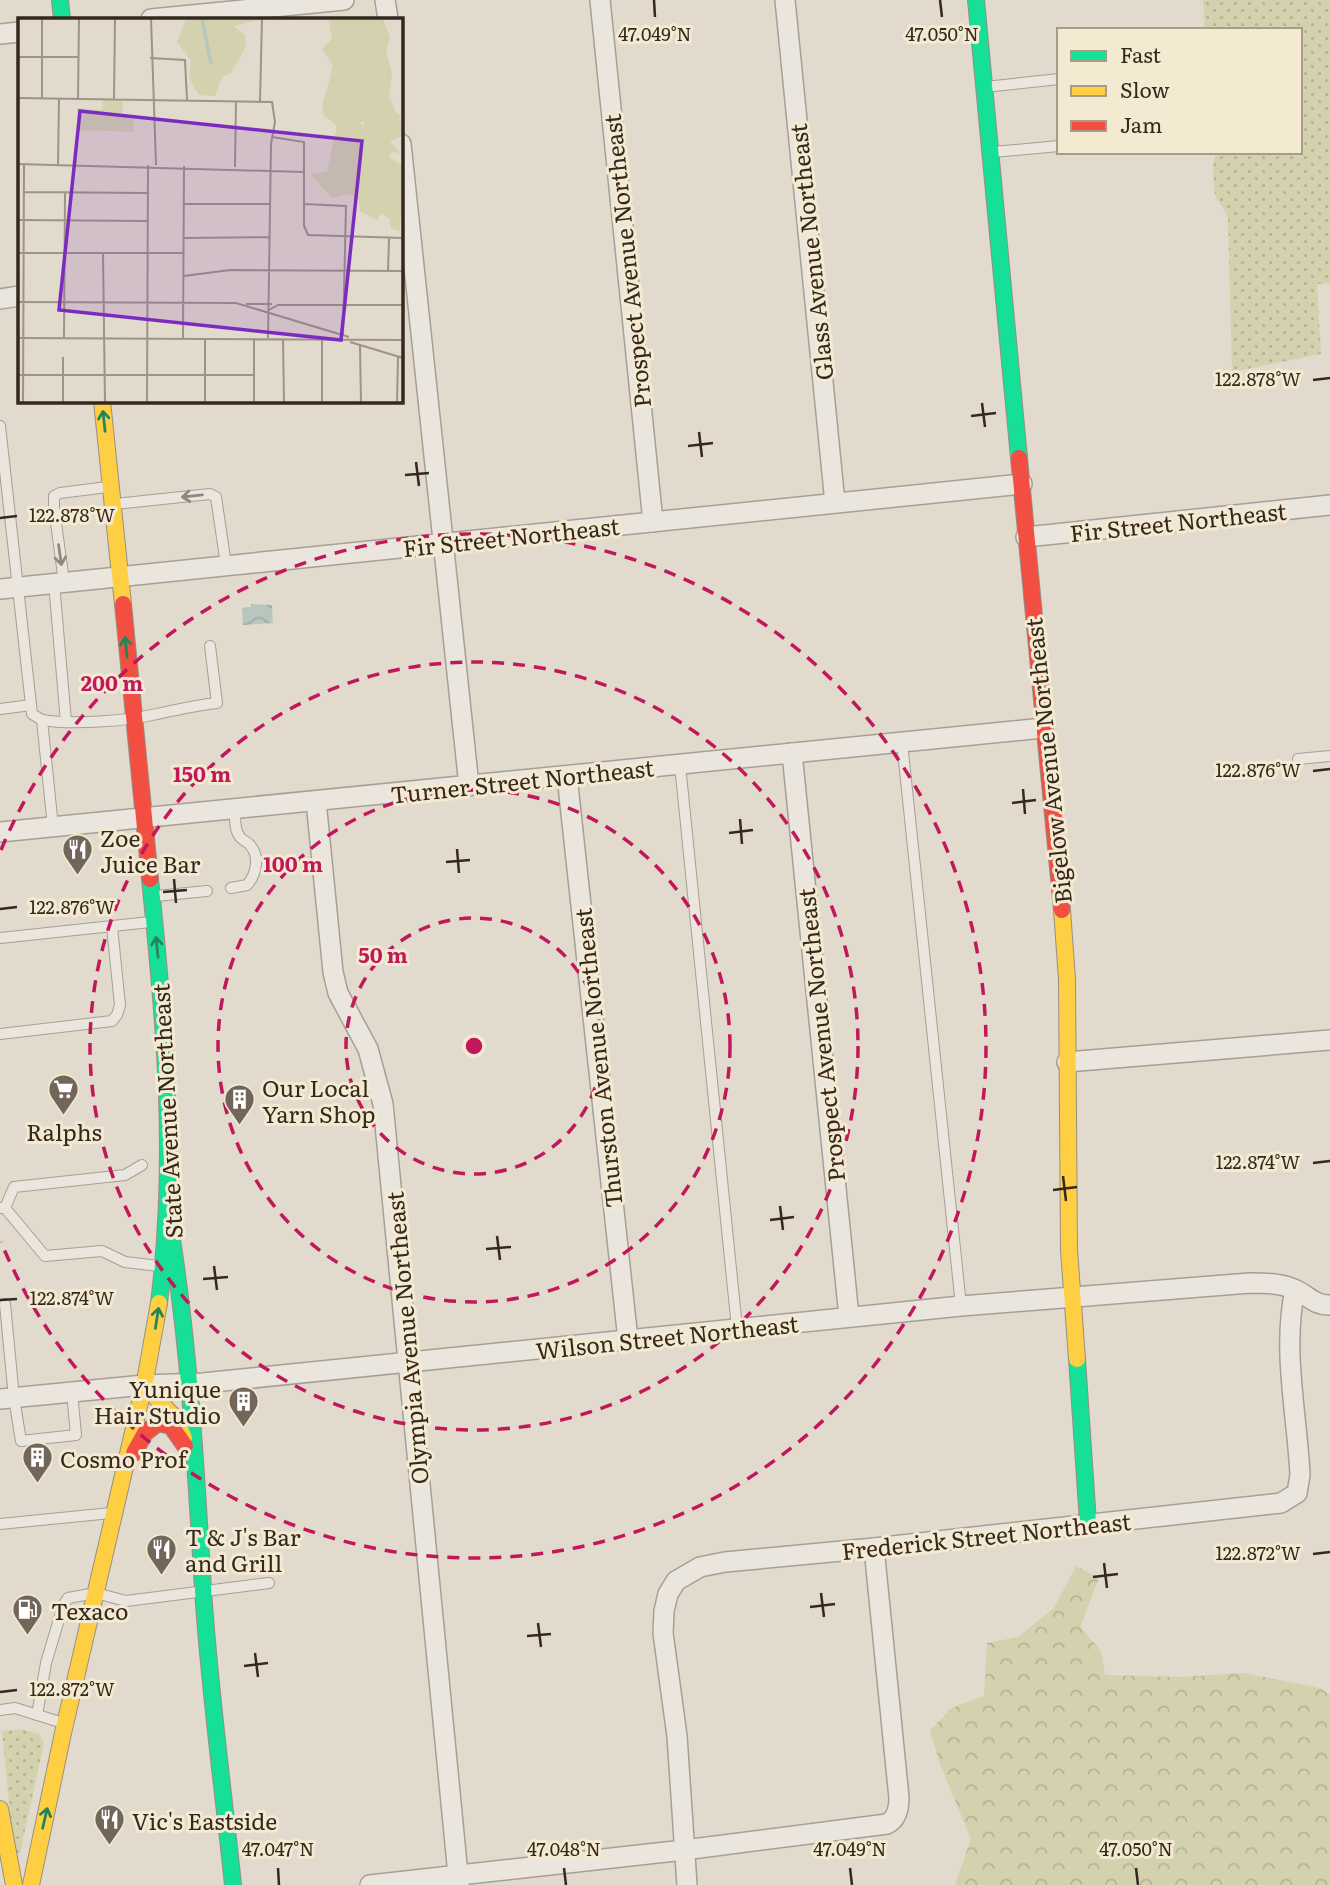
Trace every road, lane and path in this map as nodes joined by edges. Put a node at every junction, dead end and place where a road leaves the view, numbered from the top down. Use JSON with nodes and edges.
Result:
{"nodes":[{"id":1,"x":60,"y":0,"type":"edge"},
{"id":2,"x":344,"y":0,"type":"edge"},
{"id":3,"x":386,"y":0,"type":"edge"},
{"id":4,"x":600,"y":0,"type":"edge"},
{"id":5,"x":785,"y":0,"type":"edge"},
{"id":6,"x":976,"y":0,"type":"edge"},
{"id":7,"x":62,"y":18,"type":"edge"},
{"id":8,"x":186,"y":18,"type":"edge"},
{"id":9,"x":387,"y":18,"type":"edge"},
{"id":10,"x":18,"y":32,"type":"edge"},
{"id":11,"x":0,"y":34,"type":"edge"},
{"id":12,"x":1057,"y":79,"type":"edge"},
{"id":13,"x":985,"y":87,"type":"junction"},
{"id":14,"x":1057,"y":146,"type":"edge"},
{"id":15,"x":991,"y":152,"type":"junction"},
{"id":16,"x":402,"y":162,"type":"edge"},
{"id":17,"x":407,"y":254,"type":"edge"},
{"id":18,"x":18,"y":296,"type":"edge"},
{"id":19,"x":0,"y":299,"type":"edge"},
{"id":20,"x":102,"y":402,"type":"edge"},
{"id":21,"x":0,"y":426,"type":"edge"},
{"id":22,"x":1022,"y":484,"type":"junction"},
{"id":23,"x":111,"y":487,"type":"junction"},
{"id":24,"x":835,"y":503,"type":"junction"},
{"id":25,"x":112,"y":505,"type":"junction"},
{"id":26,"x":1330,"y":505,"type":"edge"},
{"id":27,"x":653,"y":522,"type":"junction"},
{"id":28,"x":1026,"y":537,"type":"junction"},
{"id":29,"x":443,"y":543,"type":"junction"},
{"id":30,"x":226,"y":565,"type":"junction"},
{"id":31,"x":119,"y":576,"type":"junction"},
{"id":32,"x":59,"y":582,"type":"junction"},
{"id":33,"x":9,"y":588,"type":"edge"},
{"id":34,"x":210,"y":646,"type":"dead end"},
{"id":35,"x":31,"y":705,"type":"junction"},
{"id":36,"x":0,"y":709,"type":"edge"},
{"id":37,"x":133,"y":717,"type":"junction"},
{"id":38,"x":42,"y":720,"type":"junction"},
{"id":39,"x":66,"y":722,"type":"junction"},
{"id":40,"x":1043,"y":728,"type":"junction"},
{"id":41,"x":902,"y":743,"type":"junction"},
{"id":42,"x":792,"y":754,"type":"junction"},
{"id":43,"x":1330,"y":756,"type":"edge"},
{"id":44,"x":1298,"y":759,"type":"dead end"},
{"id":45,"x":680,"y":765,"type":"junction"},
{"id":46,"x":567,"y":776,"type":"junction"},
{"id":47,"x":469,"y":786,"type":"junction"},
{"id":48,"x":316,"y":801,"type":"junction"},
{"id":49,"x":235,"y":809,"type":"junction"},
{"id":50,"x":144,"y":819,"type":"junction"},
{"id":51,"x":53,"y":827,"type":"junction"},
{"id":52,"x":0,"y":832,"type":"edge"},
{"id":53,"x":231,"y":888,"type":"dead end"},
{"id":54,"x":207,"y":891,"type":"dead end"},
{"id":55,"x":152,"y":896,"type":"junction"},
{"id":56,"x":154,"y":921,"type":"junction"},
{"id":57,"x":112,"y":927,"type":"junction"},
{"id":58,"x":0,"y":938,"type":"edge"},
{"id":59,"x":0,"y":1034,"type":"edge"},
{"id":60,"x":1330,"y":1040,"type":"edge"},
{"id":61,"x":1067,"y":1062,"type":"junction"},
{"id":62,"x":142,"y":1166,"type":"dead end"},
{"id":63,"x":2,"y":1208,"type":"edge"},
{"id":64,"x":168,"y":1210,"type":"junction"},
{"id":65,"x":163,"y":1266,"type":"junction"},
{"id":66,"x":1295,"y":1290,"type":"junction"},
{"id":67,"x":1071,"y":1297,"type":"junction"},
{"id":68,"x":5,"y":1304,"type":"dead end"},
{"id":69,"x":1330,"y":1304,"type":"edge"},
{"id":70,"x":961,"y":1306,"type":"junction"},
{"id":71,"x":849,"y":1317,"type":"junction"},
{"id":72,"x":737,"y":1328,"type":"junction"},
{"id":73,"x":628,"y":1340,"type":"junction"},
{"id":74,"x":407,"y":1362,"type":"junction"},
{"id":75,"x":188,"y":1384,"type":"junction"},
{"id":76,"x":144,"y":1385,"type":"junction"},
{"id":77,"x":72,"y":1392,"type":"junction"},
{"id":78,"x":7,"y":1398,"type":"edge"},
{"id":79,"x":186,"y":1446,"type":"junction"},
{"id":80,"x":120,"y":1492,"type":"junction"},
{"id":81,"x":115,"y":1513,"type":"junction"},
{"id":82,"x":1088,"y":1523,"type":"junction"},
{"id":83,"x":0,"y":1524,"type":"edge"},
{"id":84,"x":874,"y":1548,"type":"junction"},
{"id":85,"x":202,"y":1572,"type":"junction"},
{"id":86,"x":269,"y":1583,"type":"dead end"},
{"id":87,"x":203,"y":1591,"type":"junction"},
{"id":88,"x":96,"y":1593,"type":"junction"},
{"id":89,"x":0,"y":1710,"type":"edge"},
{"id":90,"x":37,"y":1715,"type":"junction"},
{"id":91,"x":66,"y":1723,"type":"junction"},
{"id":92,"x":0,"y":1809,"type":"edge"},
{"id":93,"x":684,"y":1850,"type":"junction"},
{"id":94,"x":0,"y":1873,"type":"edge"},
{"id":95,"x":458,"y":1880,"type":"edge"},
{"id":96,"x":1,"y":1885,"type":"edge"},
{"id":97,"x":14,"y":1885,"type":"edge"},
{"id":98,"x":31,"y":1885,"type":"edge"},
{"id":99,"x":233,"y":1885,"type":"edge"},
{"id":100,"x":370,"y":1885,"type":"edge"},
{"id":101,"x":687,"y":1885,"type":"edge"}],
"edges":[{"from":1,"to":7,"type":"street"},
{"from":2,"to":8,"type":"street"},
{"from":3,"to":9,"type":"street"},
{"from":4,"to":27,"type":"street","name":"Prospect Avenue Northeast"},
{"from":5,"to":24,"type":"street","name":"Glass Avenue Northeast"},
{"from":6,"to":13,"type":"street","name":"Bigelow Avenue Northeast"},
{"from":10,"to":11,"type":"street"},
{"from":12,"to":13,"type":"lane"},
{"from":13,"to":15,"type":"street","name":"Bigelow Avenue Northeast"},
{"from":14,"to":15,"type":"lane"},
{"from":15,"to":22,"type":"street","name":"Bigelow Avenue Northeast"},
{"from":16,"to":17,"type":"street"},
{"from":17,"to":29,"type":"street"},
{"from":18,"to":19,"type":"street"},
{"from":23,"to":20,"type":"street","name":"State Avenue Northeast","one_way":true},
{"from":21,"to":33,"type":"lane"},
{"from":22,"to":24,"type":"street","name":"Fir Street Northeast"},
{"from":22,"to":28,"type":"street","name":"Bigelow Avenue Northeast"},
{"from":23,"to":25,"type":"street","name":"State Avenue Northeast"},
{"from":23,"to":32,"type":"lane","one_way":true},
{"from":24,"to":27,"type":"street","name":"Fir Street Northeast"},
{"from":30,"to":25,"type":"lane","one_way":true},
{"from":25,"to":31,"type":"street","name":"State Avenue Northeast"},
{"from":26,"to":28,"type":"street","name":"Fir Street Northeast"},
{"from":27,"to":29,"type":"street","name":"Fir Street Northeast"},
{"from":28,"to":40,"type":"street","name":"Bigelow Avenue Northeast"},
{"from":29,"to":30,"type":"street","name":"Fir Street Northeast"},
{"from":29,"to":47,"type":"street"},
{"from":30,"to":31,"type":"street","name":"Fir Street Northeast"},
{"from":31,"to":32,"type":"street","name":"Fir Street Northeast"},
{"from":37,"to":31,"type":"street","name":"State Avenue Northeast","one_way":true},
{"from":32,"to":33,"type":"street","name":"Fir Street Northeast"},
{"from":32,"to":39,"type":"lane"},
{"from":33,"to":35,"type":"lane"},
{"from":34,"to":37,"type":"lane"},
{"from":35,"to":36,"type":"lane"},
{"from":35,"to":38,"type":"lane"},
{"from":37,"to":39,"type":"lane"},
{"from":37,"to":50,"type":"street","name":"State Avenue Northeast"},
{"from":38,"to":39,"type":"lane"},
{"from":38,"to":51,"type":"lane"},
{"from":40,"to":41,"type":"street","name":"Turner Street Northeast"},
{"from":40,"to":61,"type":"street","name":"Bigelow Avenue Northeast"},
{"from":41,"to":42,"type":"street","name":"Turner Street Northeast"},
{"from":41,"to":70,"type":"lane"},
{"from":42,"to":45,"type":"street","name":"Turner Street Northeast"},
{"from":42,"to":71,"type":"street","name":"Prospect Avenue Northeast"},
{"from":43,"to":44,"type":"lane"},
{"from":45,"to":46,"type":"street","name":"Turner Street Northeast"},
{"from":45,"to":72,"type":"lane"},
{"from":46,"to":47,"type":"street","name":"Turner Street Northeast"},
{"from":46,"to":73,"type":"street","name":"Thurston Avenue Northeast"},
{"from":47,"to":48,"type":"street","name":"Turner Street Northeast"},
{"from":48,"to":49,"type":"street","name":"Turner Street Northeast"},
{"from":48,"to":74,"type":"street","name":"Olympia Avenue Northeast"},
{"from":49,"to":50,"type":"street","name":"Turner Street Northeast"},
{"from":49,"to":53,"type":"lane"},
{"from":50,"to":51,"type":"street","name":"Turner Street Northeast"},
{"from":50,"to":55,"type":"street","name":"State Avenue Northeast"},
{"from":51,"to":52,"type":"street","name":"Turner Street Northeast"},
{"from":54,"to":55,"type":"lane"},
{"from":55,"to":56,"type":"street","name":"State Avenue Northeast"},
{"from":56,"to":57,"type":"lane"},
{"from":64,"to":56,"type":"street","name":"State Avenue Northeast","one_way":true},
{"from":57,"to":58,"type":"lane"},
{"from":57,"to":59,"type":"lane"},
{"from":60,"to":61,"type":"street"},
{"from":61,"to":67,"type":"street","name":"Bigelow Avenue Northeast"},
{"from":62,"to":63,"type":"lane"},
{"from":63,"to":65,"type":"lane"},
{"from":64,"to":65,"type":"street"},
{"from":64,"to":75,"type":"street","name":"State Avenue Northeast"},
{"from":76,"to":65,"type":"street","one_way":true},
{"from":66,"to":67,"type":"street","name":"Wilson Street Northeast"},
{"from":66,"to":69,"type":"street","name":"Wilson Street Northeast"},
{"from":66,"to":82,"type":"street","name":"Frederick Street Northeast"},
{"from":67,"to":70,"type":"street","name":"Wilson Street Northeast"},
{"from":67,"to":82,"type":"street","name":"Bigelow Avenue Northeast"},
{"from":68,"to":78,"type":"lane"},
{"from":70,"to":71,"type":"street","name":"Wilson Street Northeast"},
{"from":71,"to":72,"type":"street","name":"Wilson Street Northeast"},
{"from":72,"to":73,"type":"street","name":"Wilson Street Northeast"},
{"from":73,"to":74,"type":"street","name":"Wilson Street Northeast"},
{"from":74,"to":75,"type":"street","name":"Wilson Street Northeast"},
{"from":74,"to":95,"type":"street","name":"Olympia Avenue Northeast"},
{"from":75,"to":76,"type":"street","name":"Wilson Street Northeast"},
{"from":75,"to":85,"type":"street","name":"State Avenue Northeast"},
{"from":76,"to":77,"type":"street","name":"Wilson Street Northeast"},
{"from":76,"to":79,"type":"street","name":"State Avenue Northeast"},
{"from":76,"to":80,"type":"street"},
{"from":77,"to":78,"type":"street","name":"Wilson Street Northeast"},
{"from":77,"to":78,"type":"lane"},
{"from":79,"to":80,"type":"street"},
{"from":79,"to":85,"type":"street","name":"State Avenue Northeast"},
{"from":80,"to":81,"type":"street"},
{"from":81,"to":83,"type":"lane"},
{"from":81,"to":88,"type":"street"},
{"from":82,"to":84,"type":"street","name":"Frederick Street Northeast"},
{"from":84,"to":93,"type":"street","name":"Frederick Street Northeast"},
{"from":84,"to":93,"type":"street"},
{"from":85,"to":87,"type":"street","name":"State Avenue Northeast"},
{"from":86,"to":87,"type":"lane"},
{"from":87,"to":88,"type":"lane"},
{"from":87,"to":99,"type":"street","name":"State Avenue Northeast"},
{"from":88,"to":90,"type":"lane"},
{"from":88,"to":91,"type":"street"},
{"from":89,"to":90,"type":"lane"},
{"from":90,"to":91,"type":"lane"},
{"from":98,"to":91,"type":"street","one_way":true},
{"from":92,"to":97,"type":"street"},
{"from":93,"to":95,"type":"street"},
{"from":93,"to":101,"type":"street"},
{"from":94,"to":96,"type":"street"},
{"from":95,"to":100,"type":"street"}]}
